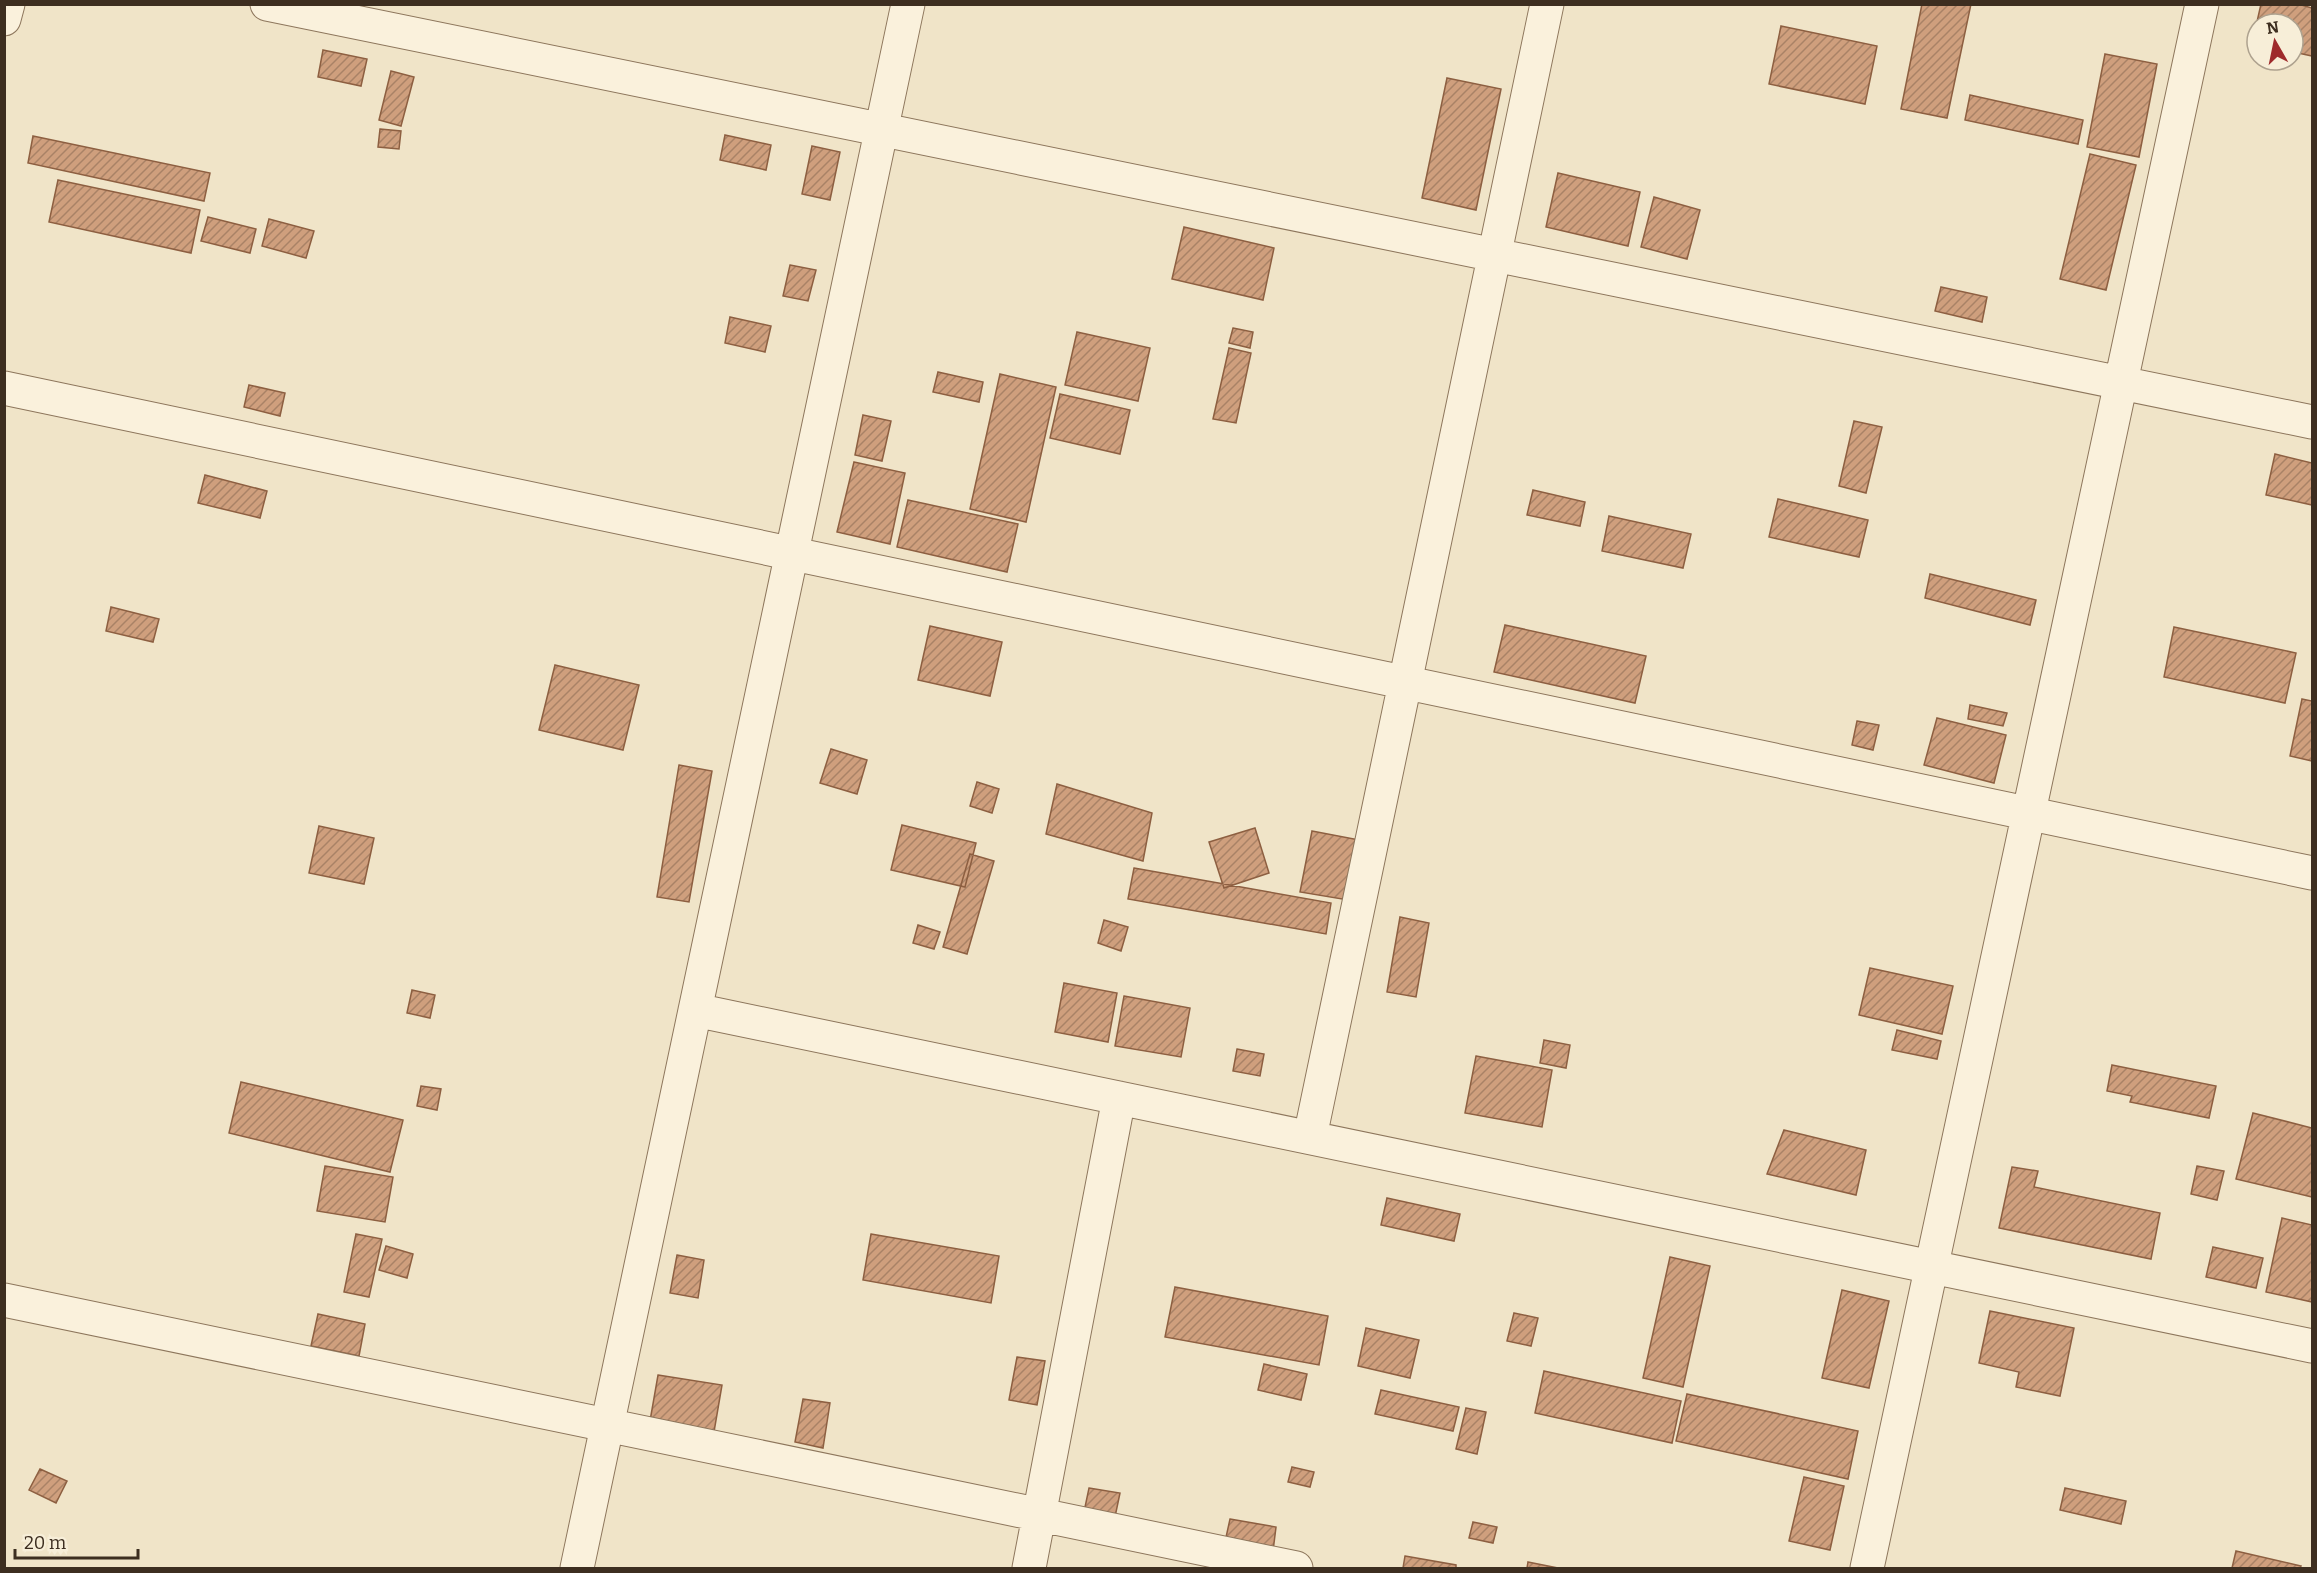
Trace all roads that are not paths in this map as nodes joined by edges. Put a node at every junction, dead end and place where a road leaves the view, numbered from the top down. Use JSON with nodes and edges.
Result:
{"nodes":[{"id":1,"x":8,"y":4,"type":"edge"},
{"id":2,"x":267,"y":4,"type":"edge"},
{"id":3,"x":908,"y":4,"type":"edge"},
{"id":4,"x":1547,"y":4,"type":"edge"},
{"id":5,"x":2202,"y":4,"type":"edge"},
{"id":6,"x":4,"y":19,"type":"edge"},
{"id":7,"x":881,"y":130,"type":"junction"},
{"id":8,"x":1494,"y":255,"type":"junction"},
{"id":9,"x":2121,"y":383,"type":"junction"},
{"id":10,"x":4,"y":388,"type":"edge"},
{"id":11,"x":2313,"y":422,"type":"edge"},
{"id":12,"x":791,"y":553,"type":"junction"},
{"id":13,"x":1405,"y":682,"type":"junction"},
{"id":14,"x":2029,"y":813,"type":"junction"},
{"id":15,"x":2313,"y":873,"type":"edge"},
{"id":16,"x":695,"y":1010,"type":"junction"},
{"id":17,"x":1119,"y":1098,"type":"junction"},
{"id":18,"x":1310,"y":1137,"type":"junction"},
{"id":19,"x":1931,"y":1266,"type":"junction"},
{"id":20,"x":4,"y":1300,"type":"edge"},
{"id":21,"x":2313,"y":1346,"type":"edge"},
{"id":22,"x":607,"y":1425,"type":"junction"},
{"id":23,"x":1039,"y":1515,"type":"junction"},
{"id":24,"x":577,"y":1569,"type":"edge"},
{"id":25,"x":1029,"y":1569,"type":"edge"},
{"id":26,"x":1296,"y":1569,"type":"edge"},
{"id":27,"x":1867,"y":1569,"type":"edge"}],
"edges":[{"from":1,"to":6,"type":"street"},
{"from":2,"to":7,"type":"street"},
{"from":3,"to":7,"type":"street"},
{"from":4,"to":8,"type":"street"},
{"from":5,"to":9,"type":"street"},
{"from":7,"to":8,"type":"street"},
{"from":7,"to":12,"type":"street"},
{"from":8,"to":9,"type":"street"},
{"from":8,"to":13,"type":"street"},
{"from":9,"to":11,"type":"street"},
{"from":9,"to":14,"type":"street"},
{"from":10,"to":12,"type":"street"},
{"from":12,"to":13,"type":"street"},
{"from":12,"to":16,"type":"street"},
{"from":13,"to":14,"type":"street"},
{"from":13,"to":18,"type":"street"},
{"from":14,"to":15,"type":"street"},
{"from":14,"to":19,"type":"street"},
{"from":16,"to":17,"type":"street"},
{"from":16,"to":22,"type":"street"},
{"from":17,"to":18,"type":"street"},
{"from":17,"to":23,"type":"street"},
{"from":18,"to":19,"type":"street"},
{"from":19,"to":21,"type":"street"},
{"from":19,"to":27,"type":"street"},
{"from":20,"to":22,"type":"street"},
{"from":22,"to":23,"type":"street"},
{"from":22,"to":24,"type":"street"},
{"from":23,"to":25,"type":"street"},
{"from":23,"to":26,"type":"street"}]}
